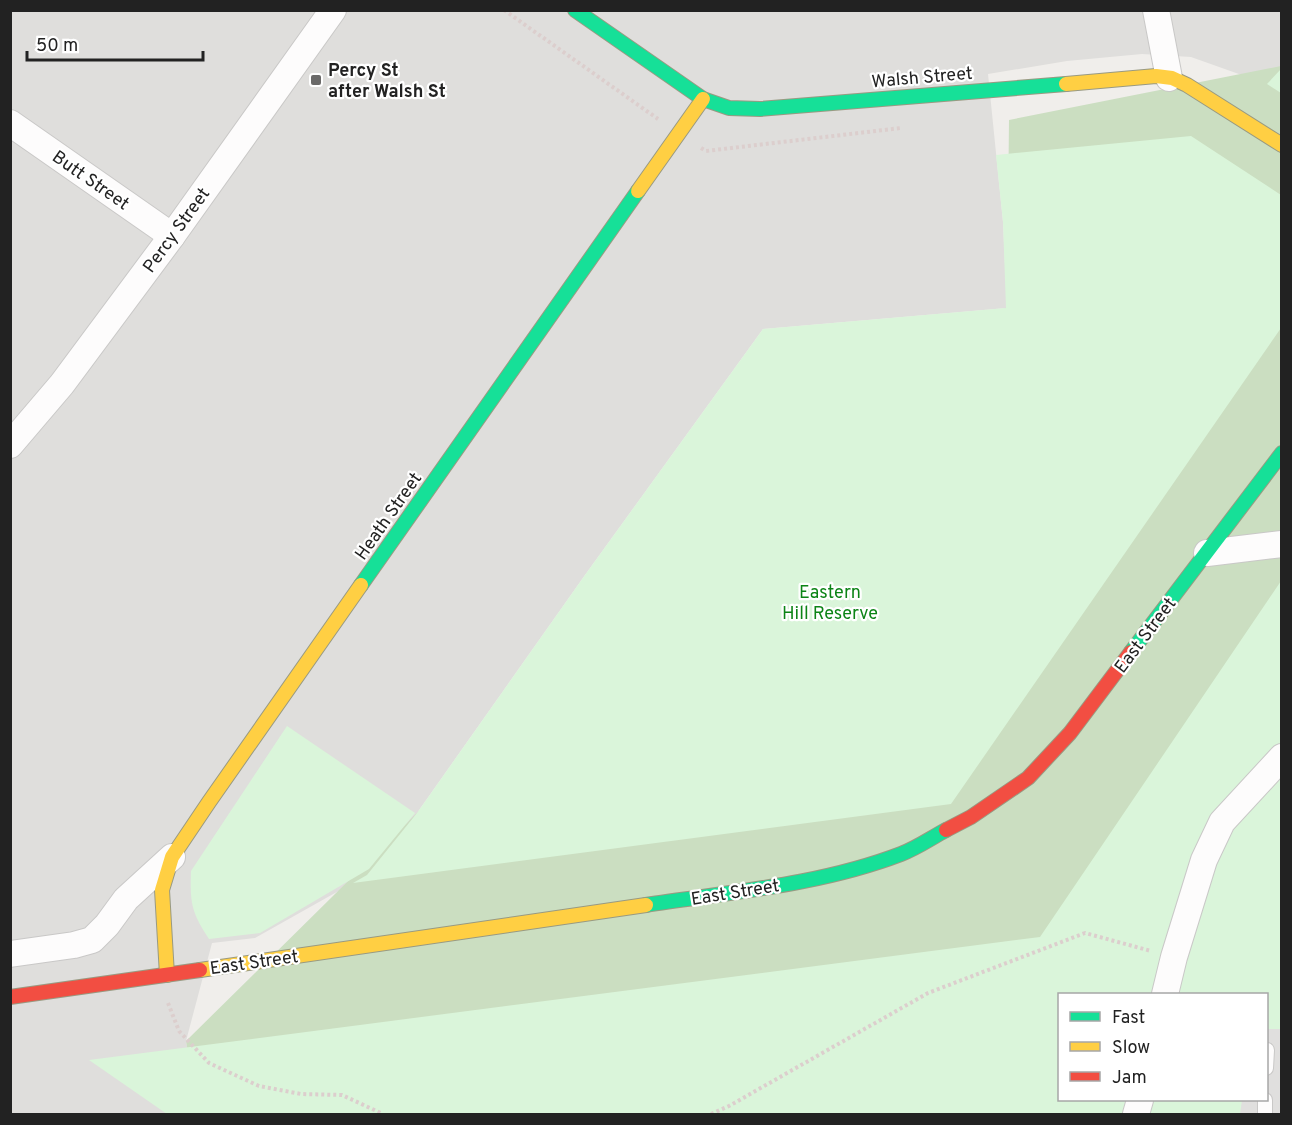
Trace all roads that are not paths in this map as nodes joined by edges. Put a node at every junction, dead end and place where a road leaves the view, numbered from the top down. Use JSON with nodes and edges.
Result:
{"nodes":[{"id":1,"x":333,"y":10,"type":"edge"},
{"id":2,"x":575,"y":10,"type":"edge"},
{"id":3,"x":1156,"y":10,"type":"edge"},
{"id":4,"x":1169,"y":78,"type":"junction"},
{"id":5,"x":704,"y":99,"type":"junction"},
{"id":6,"x":10,"y":123,"type":"edge"},
{"id":7,"x":1281,"y":145,"type":"edge"},
{"id":8,"x":172,"y":236,"type":"junction"},
{"id":9,"x":10,"y":445,"type":"edge"},
{"id":10,"x":1281,"y":453,"type":"edge"},
{"id":11,"x":1281,"y":544,"type":"edge"},
{"id":12,"x":1207,"y":553,"type":"junction"},
{"id":13,"x":1281,"y":758,"type":"edge"},
{"id":14,"x":172,"y":857,"type":"junction"},
{"id":15,"x":10,"y":954,"type":"edge"},
{"id":16,"x":167,"y":975,"type":"junction"},
{"id":17,"x":1165,"y":993,"type":"edge"},
{"id":18,"x":10,"y":997,"type":"edge"}],
"edges":[{"from":1,"to":8,"type":"street","name":"Percy Street"},
{"from":2,"to":5,"type":"street","name":"Walsh Street"},
{"from":3,"to":4,"type":"street"},
{"from":4,"to":5,"type":"street","name":"Walsh Street"},
{"from":4,"to":7,"type":"street","name":"Walsh Street"},
{"from":5,"to":14,"type":"street","name":"Heath Street"},
{"from":6,"to":8,"type":"street","name":"Butt Street"},
{"from":8,"to":9,"type":"street","name":"Percy Street"},
{"from":10,"to":12,"type":"street","name":"East Street"},
{"from":11,"to":12,"type":"street"},
{"from":12,"to":16,"type":"street","name":"East Street"},
{"from":13,"to":17,"type":"street"},
{"from":14,"to":15,"type":"street"},
{"from":14,"to":16,"type":"street","name":"Heath Street"},
{"from":16,"to":18,"type":"street","name":"East Street"}]}
